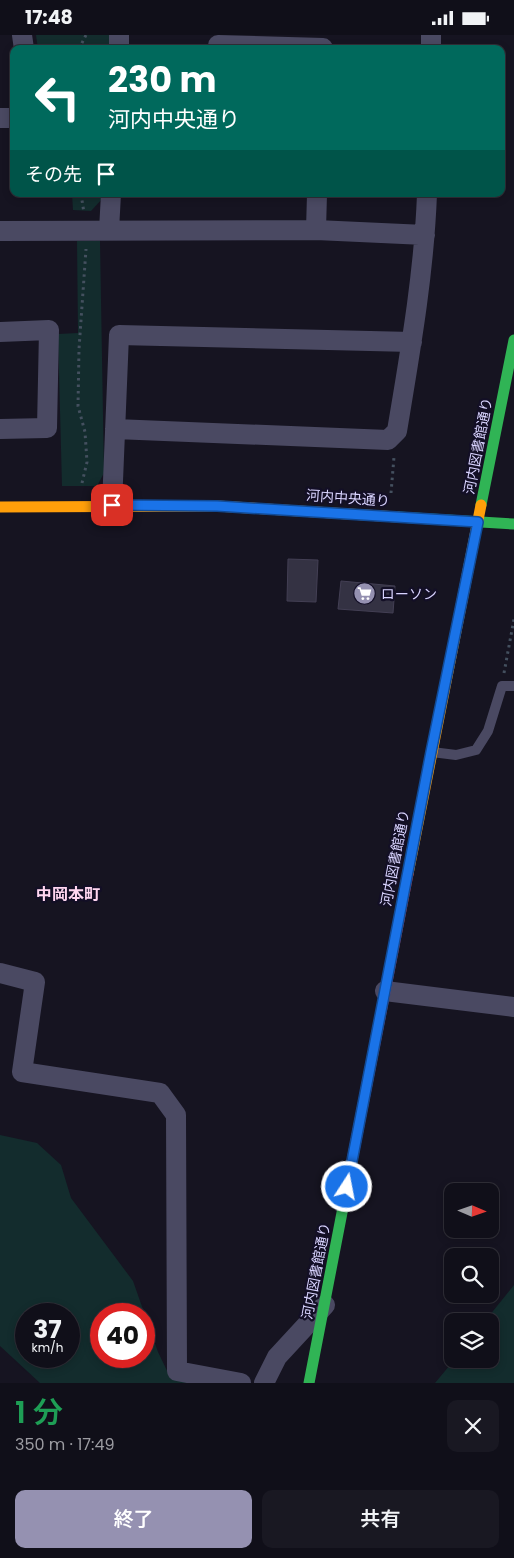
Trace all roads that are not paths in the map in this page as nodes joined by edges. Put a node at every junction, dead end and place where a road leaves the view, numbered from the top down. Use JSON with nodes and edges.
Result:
{"nodes":[{"id":1,"x":219,"y":43,"type":"edge"},
{"id":2,"x":323,"y":44,"type":"edge"},
{"id":3,"x":111,"y":197,"type":"edge"},
{"id":4,"x":317,"y":197,"type":"edge"},
{"id":5,"x":427,"y":197,"type":"edge"},
{"id":6,"x":109,"y":230,"type":"junction"},
{"id":7,"x":316,"y":230,"type":"junction"},
{"id":8,"x":0,"y":231,"type":"edge"},
{"id":9,"x":425,"y":235,"type":"junction"},
{"id":10,"x":0,"y":332,"type":"edge"},
{"id":11,"x":514,"y":340,"type":"edge"},
{"id":12,"x":412,"y":342,"type":"junction"},
{"id":13,"x":0,"y":429,"type":"edge"},
{"id":14,"x":114,"y":429,"type":"junction"},
{"id":15,"x":112,"y":505,"type":"junction"},
{"id":16,"x":0,"y":507,"type":"edge"},
{"id":17,"x":478,"y":522,"type":"junction"},
{"id":18,"x":514,"y":523,"type":"edge"},
{"id":19,"x":514,"y":686,"type":"edge"},
{"id":20,"x":431,"y":752,"type":"junction"},
{"id":21,"x":0,"y":973,"type":"edge"},
{"id":22,"x":385,"y":991,"type":"junction"},
{"id":23,"x":514,"y":1007,"type":"edge"},
{"id":24,"x":324,"y":1305,"type":"junction"},
{"id":25,"x":241,"y":1383,"type":"edge"},
{"id":26,"x":264,"y":1383,"type":"edge"},
{"id":27,"x":309,"y":1383,"type":"edge"}],
"edges":[{"from":1,"to":2,"type":"street"},
{"from":3,"to":6,"type":"street"},
{"from":4,"to":7,"type":"street"},
{"from":5,"to":9,"type":"street"},
{"from":6,"to":7,"type":"street"},
{"from":6,"to":8,"type":"street"},
{"from":7,"to":9,"type":"street"},
{"from":9,"to":12,"type":"street"},
{"from":10,"to":13,"type":"street"},
{"from":11,"to":17,"type":"street","name":"河内図書館通り"},
{"from":12,"to":14,"type":"street"},
{"from":12,"to":14,"type":"street"},
{"from":14,"to":15,"type":"street"},
{"from":15,"to":16,"type":"street","name":"河内中央通り"},
{"from":15,"to":17,"type":"street","name":"河内中央通り"},
{"from":17,"to":18,"type":"street","name":"河内中央通り"},
{"from":17,"to":20,"type":"street","name":"河内図書館通り"},
{"from":19,"to":20,"type":"lane"},
{"from":20,"to":22,"type":"street","name":"河内図書館通り"},
{"from":21,"to":25,"type":"street"},
{"from":22,"to":23,"type":"street"},
{"from":22,"to":24,"type":"street","name":"河内図書館通り"},
{"from":24,"to":26,"type":"street"},
{"from":24,"to":27,"type":"street","name":"河内図書館通り"}]}
